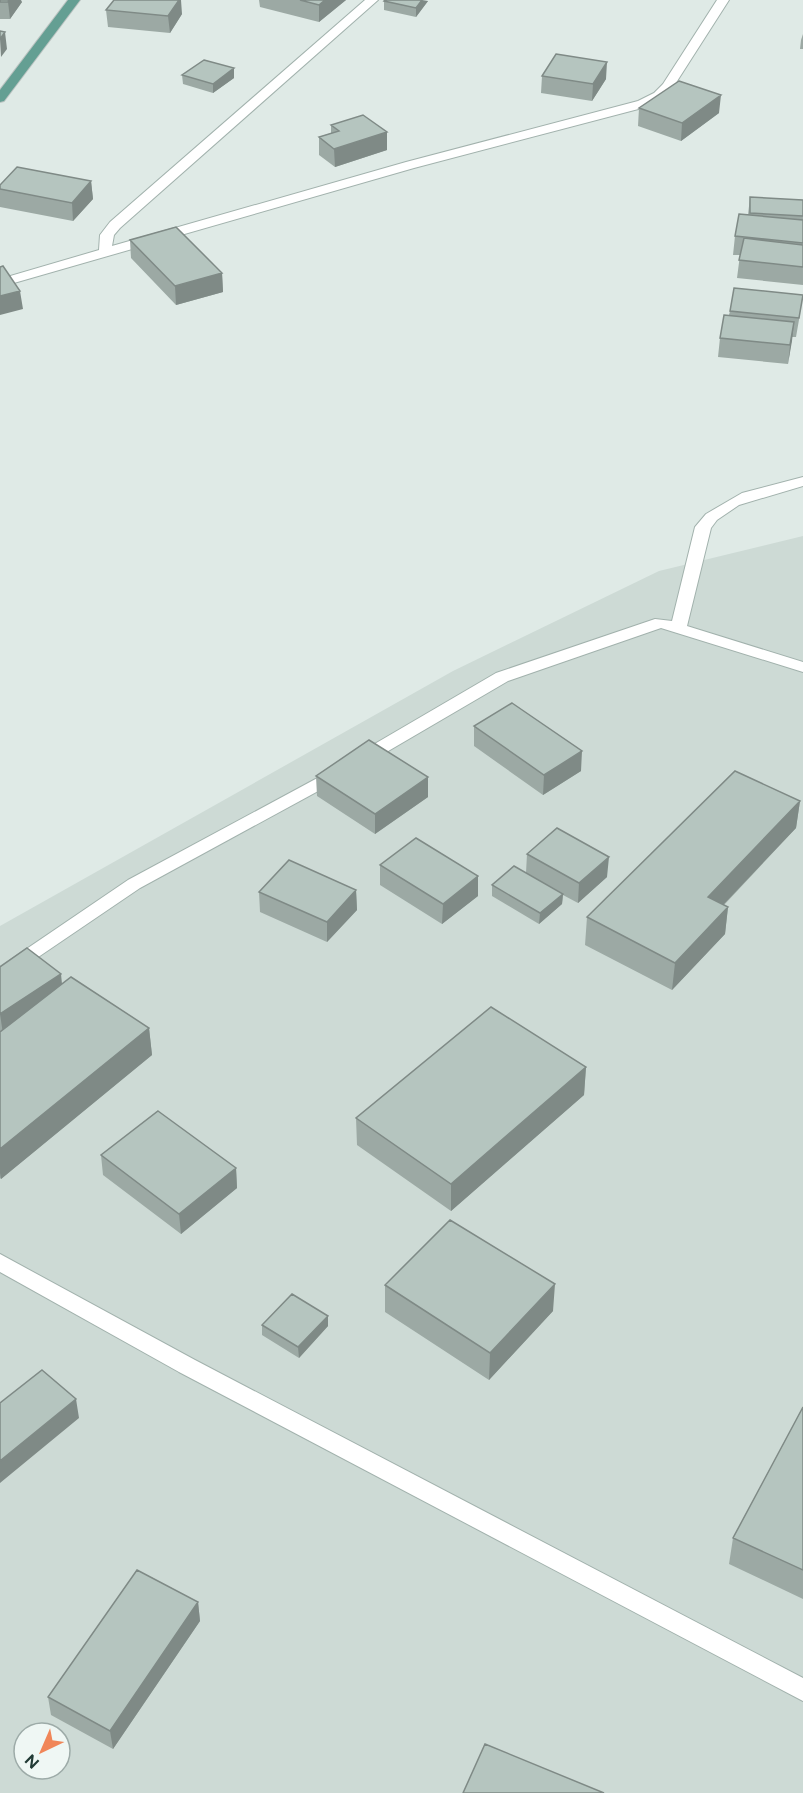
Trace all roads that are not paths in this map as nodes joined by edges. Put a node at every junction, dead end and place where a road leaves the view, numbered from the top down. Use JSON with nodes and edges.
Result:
{"nodes":[{"id":1,"x":74,"y":0,"type":"edge"},
{"id":2,"x":372,"y":0,"type":"edge"},
{"id":3,"x":723,"y":0,"type":"edge"},
{"id":4,"x":0,"y":98,"type":"edge"},
{"id":5,"x":105,"y":253,"type":"junction"},
{"id":6,"x":0,"y":283,"type":"edge"},
{"id":7,"x":803,"y":481,"type":"edge"},
{"id":8,"x":678,"y":628,"type":"junction"},
{"id":9,"x":803,"y":667,"type":"edge"},
{"id":10,"x":0,"y":976,"type":"edge"},
{"id":11,"x":0,"y":1262,"type":"edge"},
{"id":12,"x":803,"y":1690,"type":"edge"}],
"edges":[{"from":1,"to":4,"type":"main road"},
{"from":2,"to":5,"type":"street"},
{"from":3,"to":5,"type":"street"},
{"from":5,"to":6,"type":"street"},
{"from":7,"to":8,"type":"street"},
{"from":8,"to":9,"type":"street"},
{"from":8,"to":10,"type":"street"},
{"from":11,"to":12,"type":"street"}]}
